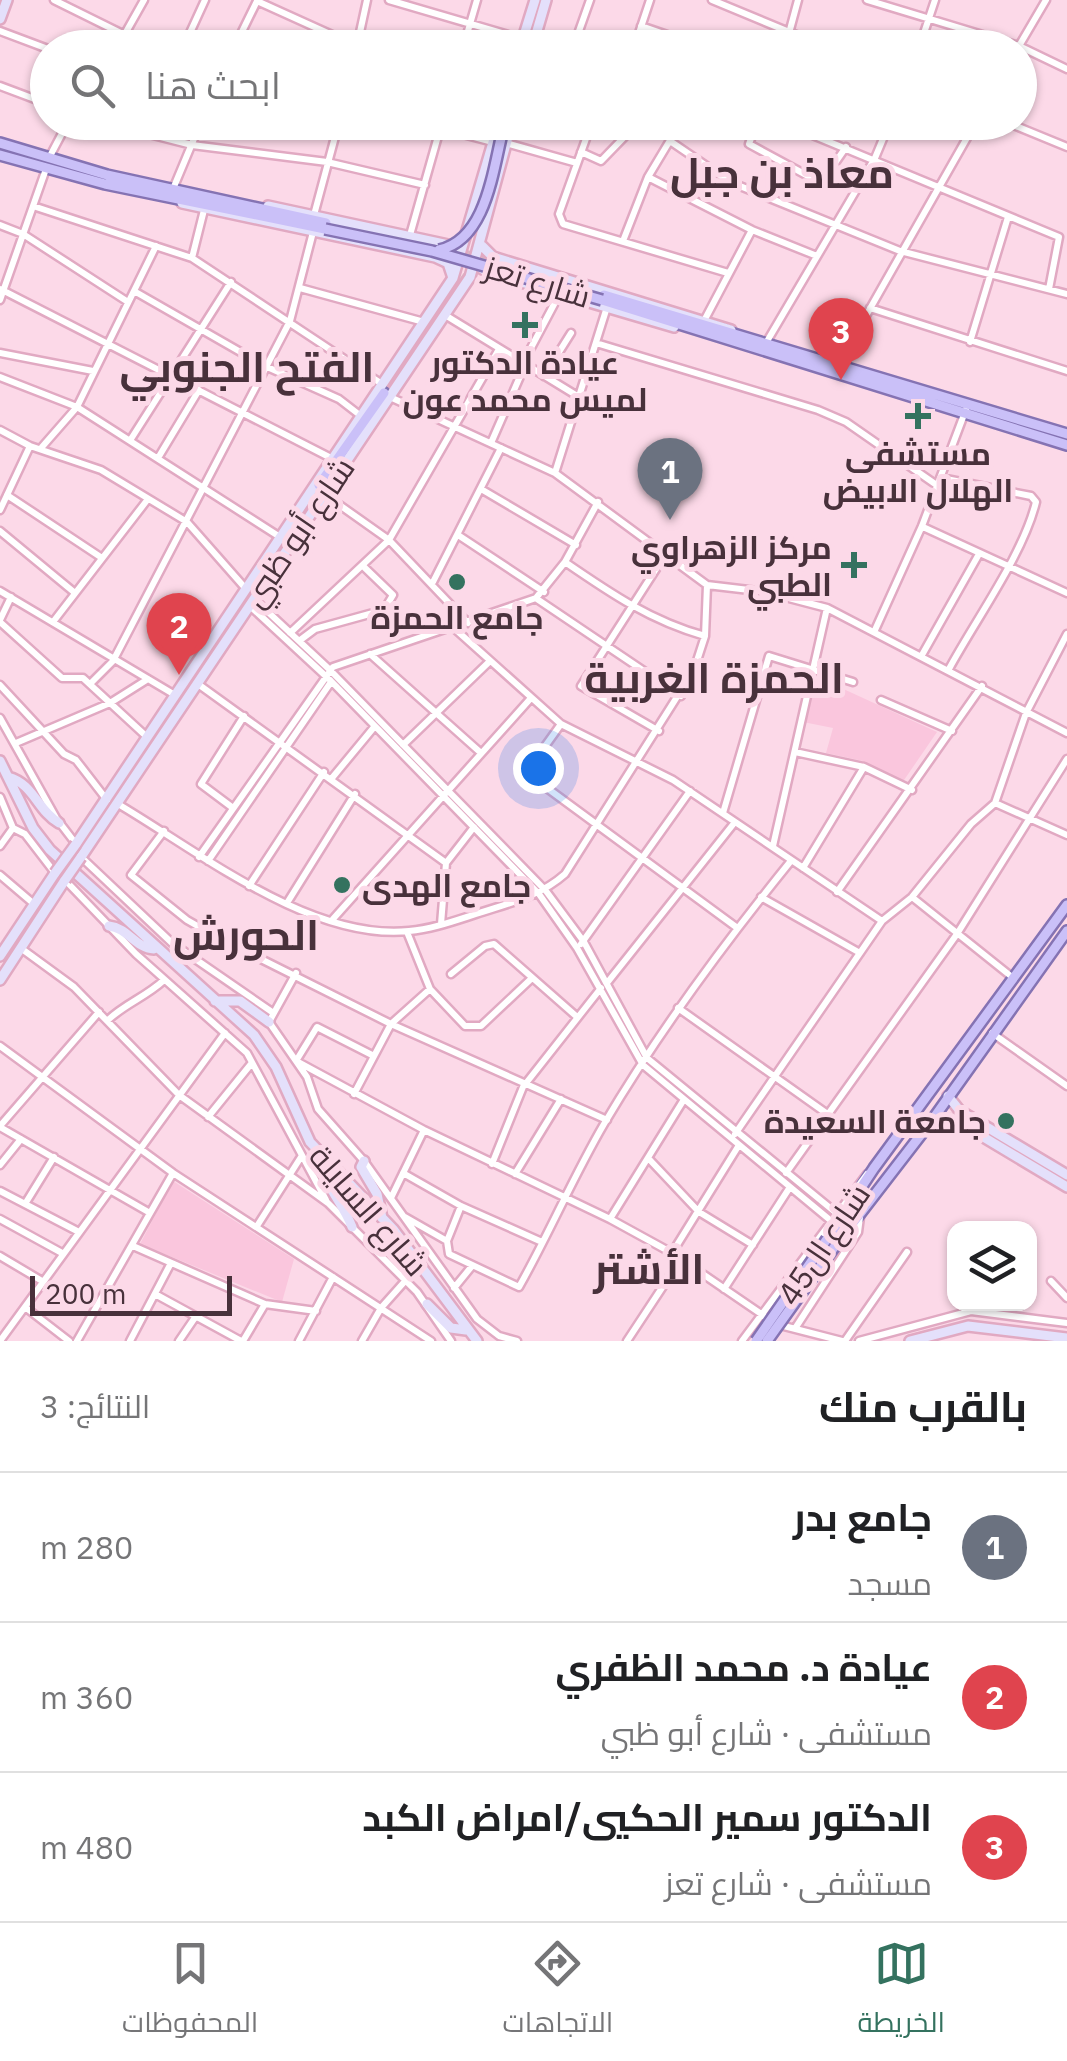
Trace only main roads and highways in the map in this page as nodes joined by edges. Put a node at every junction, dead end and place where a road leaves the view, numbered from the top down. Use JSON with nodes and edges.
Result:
{"nodes":[{"id":1,"x":8,"y":0,"type":"edge"},
{"id":2,"x":535,"y":0,"type":"edge"},
{"id":3,"x":546,"y":0,"type":"edge"},
{"id":4,"x":0,"y":19,"type":"edge"},
{"id":5,"x":525,"y":30,"type":"edge"},
{"id":6,"x":538,"y":30,"type":"edge"},
{"id":7,"x":494,"y":140,"type":"edge"},
{"id":8,"x":500,"y":140,"type":"edge"},
{"id":9,"x":506,"y":140,"type":"edge"},
{"id":10,"x":0,"y":143,"type":"edge"},
{"id":11,"x":0,"y":155,"type":"edge"},
{"id":12,"x":47,"y":164,"type":"junction"},
{"id":13,"x":480,"y":193,"type":"junction"},
{"id":14,"x":172,"y":194,"type":"junction"},
{"id":15,"x":492,"y":196,"type":"junction"},
{"id":16,"x":234,"y":202,"type":"junction"},
{"id":17,"x":325,"y":226,"type":"junction"},
{"id":18,"x":470,"y":227,"type":"junction"},
{"id":19,"x":427,"y":239,"type":"junction"},
{"id":20,"x":444,"y":243,"type":"junction"},
{"id":21,"x":481,"y":244,"type":"junction"},
{"id":22,"x":464,"y":248,"type":"junction"},
{"id":23,"x":428,"y":252,"type":"junction"},
{"id":24,"x":476,"y":266,"type":"junction"},
{"id":25,"x":530,"y":268,"type":"junction"},
{"id":26,"x":488,"y":272,"type":"junction"},
{"id":27,"x":453,"y":278,"type":"junction"},
{"id":28,"x":468,"y":281,"type":"junction"},
{"id":29,"x":525,"y":283,"type":"junction"},
{"id":30,"x":605,"y":301,"type":"junction"},
{"id":31,"x":439,"y":302,"type":"junction"},
{"id":32,"x":447,"y":311,"type":"junction"},
{"id":33,"x":735,"y":336,"type":"junction"},
{"id":34,"x":765,"y":346,"type":"junction"},
{"id":35,"x":386,"y":391,"type":"junction"},
{"id":36,"x":966,"y":409,"type":"junction"},
{"id":37,"x":1067,"y":434,"type":"edge"},
{"id":38,"x":1067,"y":446,"type":"edge"},
{"id":39,"x":322,"y":489,"type":"junction"},
{"id":40,"x":0,"y":761,"type":"edge"},
{"id":41,"x":8,"y":777,"type":"junction"},
{"id":42,"x":113,"y":802,"type":"junction"},
{"id":43,"x":59,"y":823,"type":"road end"},
{"id":44,"x":1067,"y":905,"type":"edge"},
{"id":45,"x":110,"y":926,"type":"road end"},
{"id":46,"x":1067,"y":931,"type":"edge"},
{"id":47,"x":154,"y":949,"type":"junction"},
{"id":48,"x":0,"y":956,"type":"edge"},
{"id":49,"x":0,"y":980,"type":"edge"},
{"id":50,"x":214,"y":1001,"type":"junction"},
{"id":51,"x":270,"y":1017,"type":"road end"},
{"id":52,"x":948,"y":1096,"type":"junction"},
{"id":53,"x":958,"y":1115,"type":"junction"},
{"id":54,"x":933,"y":1119,"type":"junction"},
{"id":55,"x":318,"y":1153,"type":"junction"},
{"id":56,"x":364,"y":1161,"type":"road end"},
{"id":57,"x":1067,"y":1175,"type":"edge"},
{"id":58,"x":1067,"y":1187,"type":"edge"},
{"id":59,"x":382,"y":1218,"type":"junction"},
{"id":60,"x":352,"y":1227,"type":"road end"},
{"id":61,"x":831,"y":1242,"type":"junction"},
{"id":62,"x":426,"y":1304,"type":"road end"},
{"id":63,"x":466,"y":1330,"type":"junction"},
{"id":64,"x":1067,"y":1338,"type":"edge"},
{"id":65,"x":477,"y":1341,"type":"edge"},
{"id":66,"x":756,"y":1341,"type":"edge"},
{"id":67,"x":767,"y":1341,"type":"edge"},
{"id":68,"x":910,"y":1341,"type":"edge"}],
"edges":[{"from":1,"to":4,"type":"main road"},
{"from":2,"to":5,"type":"main road"},
{"from":3,"to":6,"type":"main road"},
{"from":7,"to":13,"type":"main road","name":"شارع أبو ظبي"},
{"from":8,"to":23,"type":"main road","bridge":true},
{"from":9,"to":15,"type":"main road","name":"شارع أبو ظبي"},
{"from":10,"to":12,"type":"main road","name":"شارع تعز"},
{"from":11,"to":12,"type":"main road","name":"شارع تعز"},
{"from":12,"to":14,"type":"main road","name":"شارع تعز"},
{"from":13,"to":15,"type":"main road"},
{"from":13,"to":18,"type":"main road","name":"شارع أبو ظبي"},
{"from":14,"to":16,"type":"main road","name":"شارع تعز"},
{"from":14,"to":17,"type":"main road","name":"شارع تعز"},
{"from":14,"to":23,"type":"main road"},
{"from":15,"to":21,"type":"main road","name":"شارع أبو ظبي"},
{"from":16,"to":17,"type":"main road","name":"شارع تعز"},
{"from":16,"to":19,"type":"main road"},
{"from":17,"to":23,"type":"main road","name":"شارع تعز","bridge":true},
{"from":18,"to":20,"type":"main road"},
{"from":18,"to":22,"type":"main road","name":"شارع أبو ظبي"},
{"from":19,"to":20,"type":"main road"},
{"from":19,"to":23,"type":"main road"},
{"from":20,"to":22,"type":"main road"},
{"from":21,"to":24,"type":"main road","name":"شارع أبو ظبي"},
{"from":21,"to":25,"type":"main road"},
{"from":22,"to":24,"type":"main road"},
{"from":22,"to":27,"type":"main road","name":"شارع أبو ظبي"},
{"from":22,"to":28,"type":"main road"},
{"from":23,"to":27,"type":"main road"},
{"from":23,"to":30,"type":"main road","name":"شارع تعز","bridge":true},
{"from":24,"to":26,"type":"main road"},
{"from":24,"to":28,"type":"main road","name":"شارع أبو ظبي"},
{"from":25,"to":29,"type":"main road"},
{"from":25,"to":33,"type":"main road"},
{"from":26,"to":28,"type":"main road"},
{"from":26,"to":29,"type":"main road"},
{"from":27,"to":31,"type":"main road","name":"شارع أبو ظبي"},
{"from":28,"to":32,"type":"main road","name":"شارع أبو ظبي"},
{"from":29,"to":30,"type":"main road"},
{"from":30,"to":33,"type":"main road","name":"شارع تعز"},
{"from":31,"to":32,"type":"main road"},
{"from":31,"to":35,"type":"main road","name":"شارع أبو ظبي"},
{"from":32,"to":35,"type":"main road","name":"شارع أبو ظبي"},
{"from":33,"to":34,"type":"main road","name":"شارع تعز"},
{"from":34,"to":36,"type":"main road","name":"شارع تعز"},
{"from":34,"to":36,"type":"main road","name":"شارع تعز"},
{"from":35,"to":39,"type":"main road"},
{"from":35,"to":39,"type":"main road","name":"شارع أبو ظبي"},
{"from":36,"to":37,"type":"main road","name":"شارع تعز"},
{"from":36,"to":38,"type":"main road","name":"شارع تعز"},
{"from":39,"to":42,"type":"main road","name":"شارع أبو ظبي"},
{"from":39,"to":42,"type":"main road","name":"شارع أبو ظبي"},
{"from":40,"to":41,"type":"main road","name":"شارع السايلة"},
{"from":41,"to":43,"type":"main road"},
{"from":41,"to":47,"type":"main road","name":"شارع السايلة"},
{"from":42,"to":48,"type":"main road","name":"شارع أبو ظبي","bridge":true},
{"from":42,"to":49,"type":"main road","name":"شارع أبو ظبي","bridge":true},
{"from":44,"to":61,"type":"main road","name":"شارع ال45"},
{"from":45,"to":47,"type":"main road"},
{"from":46,"to":52,"type":"main road","name":"شارع ال45"},
{"from":47,"to":50,"type":"main road","name":"شارع السايلة"},
{"from":50,"to":51,"type":"main road"},
{"from":50,"to":55,"type":"main road","name":"شارع السايلة"},
{"from":52,"to":53,"type":"main road"},
{"from":52,"to":54,"type":"main road","name":"شارع ال45"},
{"from":53,"to":54,"type":"main road"},
{"from":53,"to":57,"type":"main road"},
{"from":53,"to":58,"type":"main road"},
{"from":54,"to":61,"type":"main road","name":"شارع ال45"},
{"from":55,"to":59,"type":"main road","name":"شارع السايلة"},
{"from":55,"to":60,"type":"main road"},
{"from":56,"to":59,"type":"main road"},
{"from":59,"to":63,"type":"main road","name":"شارع السايلة"},
{"from":61,"to":66,"type":"main road","name":"شارع ال45","bridge":true},
{"from":61,"to":67,"type":"main road","name":"شارع ال45","bridge":true},
{"from":62,"to":63,"type":"main road"},
{"from":63,"to":65,"type":"main road","name":"شارع السايلة"},
{"from":64,"to":68,"type":"main road"}]}
